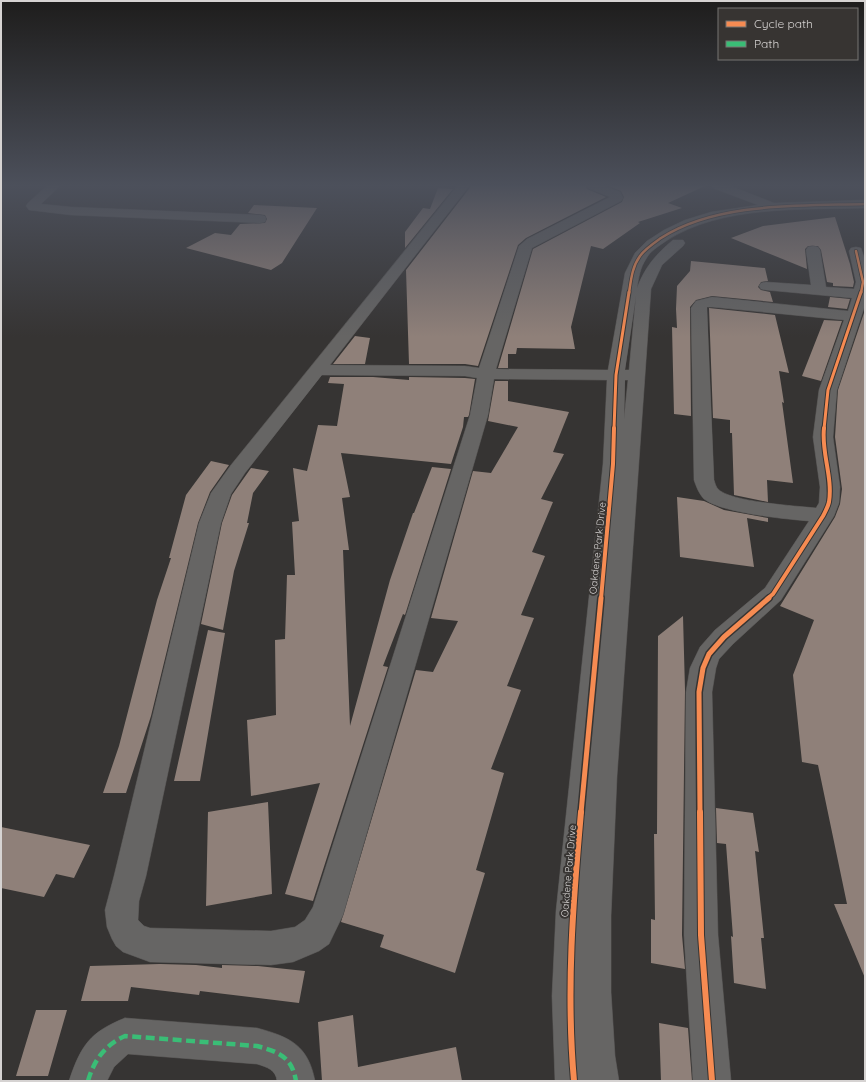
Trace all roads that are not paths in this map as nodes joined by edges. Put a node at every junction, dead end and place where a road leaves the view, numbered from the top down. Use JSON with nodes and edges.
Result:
{"nodes":[{"id":1,"x":424,"y":235,"type":"edge"},
{"id":2,"x":545,"y":235,"type":"edge"},
{"id":3,"x":664,"y":235,"type":"edge"},
{"id":4,"x":691,"y":235,"type":"edge"},
{"id":5,"x":813,"y":250,"type":"dead end"},
{"id":6,"x":856,"y":251,"type":"dead end"},
{"id":7,"x":766,"y":286,"type":"dead end"},
{"id":8,"x":820,"y":291,"type":"junction"},
{"id":9,"x":857,"y":305,"type":"junction"},
{"id":10,"x":627,"y":369,"type":"junction"},
{"id":11,"x":317,"y":370,"type":"junction"},
{"id":12,"x":480,"y":370,"type":"junction"},
{"id":13,"x":823,"y":516,"type":"junction"},
{"id":14,"x":88,"y":1081,"type":"edge"},
{"id":15,"x":296,"y":1081,"type":"edge"},
{"id":16,"x":574,"y":1081,"type":"edge"},
{"id":17,"x":600,"y":1081,"type":"edge"},
{"id":18,"x":712,"y":1081,"type":"edge"}],
"edges":[{"from":1,"to":11,"type":"street"},
{"from":2,"to":12,"type":"street"},
{"from":3,"to":10,"type":"street","name":"Oakdene Park Drive"},
{"from":4,"to":10,"type":"street","name":"Oakdene Park Drive"},
{"from":5,"to":8,"type":"street"},
{"from":6,"to":9,"type":"street"},
{"from":7,"to":8,"type":"street"},
{"from":8,"to":9,"type":"street"},
{"from":9,"to":13,"type":"street"},
{"from":9,"to":13,"type":"street"},
{"from":10,"to":12,"type":"street"},
{"from":10,"to":16,"type":"street","name":"Oakdene Park Drive"},
{"from":10,"to":17,"type":"street","name":"Oakdene Park Drive"},
{"from":11,"to":12,"type":"street"},
{"from":11,"to":12,"type":"street"},
{"from":13,"to":18,"type":"street"},
{"from":14,"to":15,"type":"street"}]}
